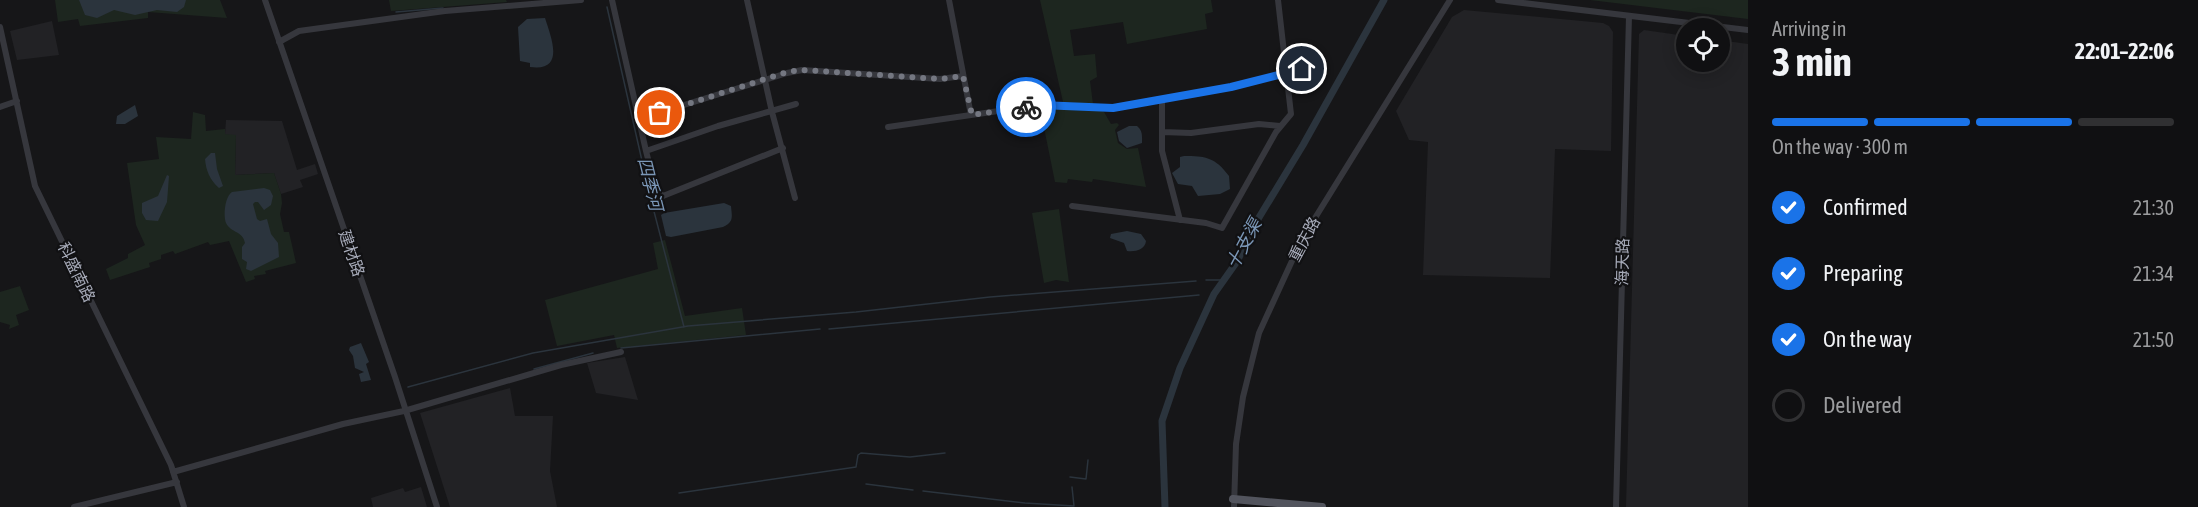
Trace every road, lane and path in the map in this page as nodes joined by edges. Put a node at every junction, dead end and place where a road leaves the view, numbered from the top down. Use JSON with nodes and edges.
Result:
{"nodes":[{"id":1,"x":265,"y":0,"type":"edge"},
{"id":2,"x":581,"y":0,"type":"edge"},
{"id":3,"x":612,"y":0,"type":"edge"},
{"id":4,"x":747,"y":0,"type":"edge"},
{"id":5,"x":949,"y":0,"type":"edge"},
{"id":6,"x":1278,"y":0,"type":"edge"},
{"id":7,"x":1450,"y":0,"type":"edge"},
{"id":8,"x":1498,"y":0,"type":"edge"},
{"id":9,"x":1629,"y":16,"type":"junction"},
{"id":10,"x":0,"y":27,"type":"edge"},
{"id":11,"x":1748,"y":30,"type":"edge"},
{"id":12,"x":279,"y":42,"type":"junction"},
{"id":13,"x":1318,"y":65,"type":"dead end"},
{"id":14,"x":1286,"y":73,"type":"junction"},
{"id":15,"x":963,"y":76,"type":"junction"},
{"id":16,"x":765,"y":80,"type":"junction"},
{"id":17,"x":1162,"y":99,"type":"junction"},
{"id":18,"x":17,"y":101,"type":"junction"},
{"id":19,"x":796,"y":104,"type":"dead end"},
{"id":20,"x":0,"y":107,"type":"edge"},
{"id":21,"x":772,"y":112,"type":"junction"},
{"id":22,"x":972,"y":115,"type":"junction"},
{"id":23,"x":639,"y":119,"type":"junction"},
{"id":24,"x":1280,"y":126,"type":"junction"},
{"id":25,"x":888,"y":127,"type":"dead end"},
{"id":26,"x":1162,"y":132,"type":"junction"},
{"id":27,"x":783,"y":148,"type":"junction"},
{"id":28,"x":645,"y":151,"type":"junction"},
{"id":29,"x":795,"y":198,"type":"dead end"},
{"id":30,"x":1072,"y":206,"type":"dead end"},
{"id":31,"x":1180,"y":220,"type":"junction"},
{"id":32,"x":621,"y":352,"type":"dead end"},
{"id":33,"x":404,"y":411,"type":"junction"},
{"id":34,"x":173,"y":472,"type":"junction"},
{"id":35,"x":177,"y":482,"type":"junction"},
{"id":36,"x":1234,"y":503,"type":"edge"},
{"id":37,"x":1288,"y":506,"type":"edge"},
{"id":38,"x":74,"y":507,"type":"edge"},
{"id":39,"x":184,"y":507,"type":"edge"},
{"id":40,"x":437,"y":507,"type":"edge"},
{"id":41,"x":1322,"y":507,"type":"edge"},
{"id":42,"x":1616,"y":507,"type":"edge"}],
"edges":[{"from":1,"to":12,"type":"street","name":"建材路"},
{"from":2,"to":12,"type":"street"},
{"from":3,"to":23,"type":"street"},
{"from":4,"to":16,"type":"street"},
{"from":5,"to":15,"type":"street"},
{"from":6,"to":14,"type":"street"},
{"from":7,"to":36,"type":"street","name":"重庆路"},
{"from":8,"to":9,"type":"street"},
{"from":9,"to":11,"type":"street"},
{"from":9,"to":42,"type":"street","name":"海天路"},
{"from":10,"to":18,"type":"street","name":"科盛南路"},
{"from":12,"to":33,"type":"street","name":"建材路"},
{"from":13,"to":14,"type":"street"},
{"from":14,"to":17,"type":"street"},
{"from":14,"to":24,"type":"street"},
{"from":15,"to":16,"type":"street"},
{"from":15,"to":22,"type":"street"},
{"from":16,"to":21,"type":"street"},
{"from":16,"to":23,"type":"street"},
{"from":17,"to":22,"type":"street"},
{"from":17,"to":26,"type":"street"},
{"from":18,"to":20,"type":"street"},
{"from":18,"to":34,"type":"street","name":"科盛南路"},
{"from":19,"to":21,"type":"street"},
{"from":21,"to":27,"type":"street"},
{"from":21,"to":28,"type":"street"},
{"from":22,"to":25,"type":"street"},
{"from":23,"to":28,"type":"street"},
{"from":24,"to":26,"type":"street"},
{"from":24,"to":31,"type":"street"},
{"from":26,"to":31,"type":"street"},
{"from":27,"to":28,"type":"street"},
{"from":27,"to":29,"type":"street"},
{"from":30,"to":31,"type":"street"},
{"from":32,"to":33,"type":"street"},
{"from":33,"to":34,"type":"street"},
{"from":33,"to":40,"type":"street","name":"建材路"},
{"from":34,"to":35,"type":"street","name":"科盛南路"},
{"from":35,"to":38,"type":"street"},
{"from":35,"to":39,"type":"street","name":"科盛南路"},
{"from":36,"to":37,"type":"main road"},
{"from":37,"to":41,"type":"main road"}]}
